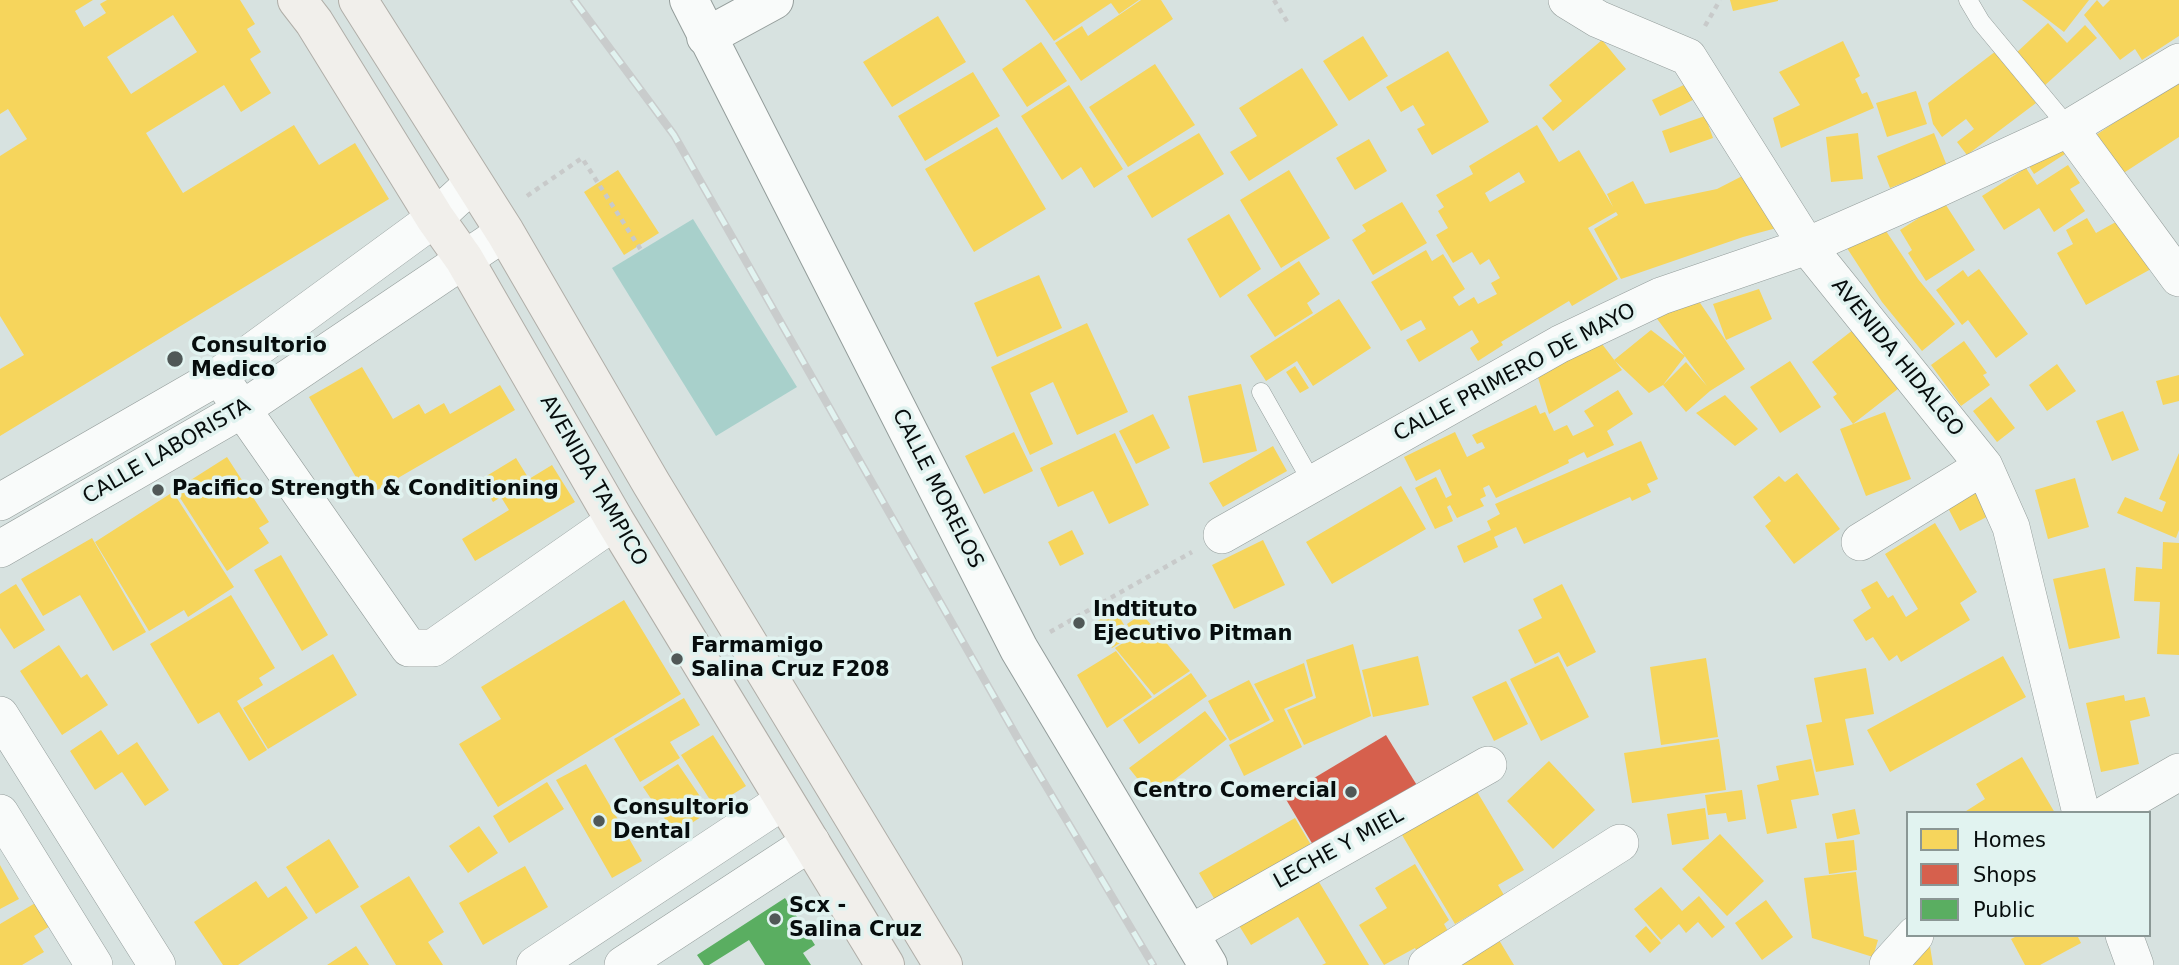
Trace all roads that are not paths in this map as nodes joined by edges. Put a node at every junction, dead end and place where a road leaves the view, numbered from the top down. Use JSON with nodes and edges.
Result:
{"nodes":[{"id":1,"x":297,"y":0,"type":"edge"},
{"id":2,"x":358,"y":0,"type":"edge"},
{"id":3,"x":689,"y":0,"type":"edge"},
{"id":4,"x":774,"y":0,"type":"edge"},
{"id":5,"x":1567,"y":0,"type":"edge"},
{"id":6,"x":1968,"y":0,"type":"edge"},
{"id":7,"x":706,"y":37,"type":"junction"},
{"id":8,"x":2179,"y":62,"type":"edge"},
{"id":9,"x":2069,"y":128,"type":"junction"},
{"id":10,"x":473,"y":183,"type":"junction"},
{"id":11,"x":435,"y":218,"type":"junction"},
{"id":12,"x":505,"y":232,"type":"junction"},
{"id":13,"x":1807,"y":246,"type":"junction"},
{"id":14,"x":464,"y":259,"type":"junction"},
{"id":15,"x":2179,"y":278,"type":"edge"},
{"id":16,"x":219,"y":376,"type":"junction"},
{"id":17,"x":1261,"y":392,"type":"dead end"},
{"id":18,"x":241,"y":410,"type":"junction"},
{"id":19,"x":1984,"y":466,"type":"junction"},
{"id":20,"x":1312,"y":484,"type":"junction"},
{"id":21,"x":0,"y":502,"type":"edge"},
{"id":22,"x":615,"y":521,"type":"junction"},
{"id":23,"x":1222,"y":535,"type":"road end"},
{"id":24,"x":1860,"y":542,"type":"dead end"},
{"id":25,"x":0,"y":549,"type":"edge"},
{"id":26,"x":0,"y":715,"type":"edge"},
{"id":27,"x":1488,"y":765,"type":"dead end"},
{"id":28,"x":2179,"y":772,"type":"edge"},
{"id":29,"x":783,"y":800,"type":"junction"},
{"id":30,"x":2081,"y":811,"type":"edge"},
{"id":31,"x":2111,"y":811,"type":"edge"},
{"id":32,"x":0,"y":813,"type":"edge"},
{"id":33,"x":811,"y":842,"type":"junction"},
{"id":34,"x":1619,"y":843,"type":"dead end"},
{"id":35,"x":1913,"y":937,"type":"edge"},
{"id":36,"x":2125,"y":937,"type":"edge"},
{"id":37,"x":1199,"y":949,"type":"edge"},
{"id":38,"x":94,"y":965,"type":"edge"},
{"id":39,"x":157,"y":965,"type":"edge"},
{"id":40,"x":535,"y":965,"type":"edge"},
{"id":41,"x":623,"y":965,"type":"edge"},
{"id":42,"x":885,"y":965,"type":"edge"},
{"id":43,"x":943,"y":965,"type":"edge"},
{"id":44,"x":1427,"y":965,"type":"edge"},
{"id":45,"x":1888,"y":965,"type":"edge"},
{"id":46,"x":2135,"y":965,"type":"edge"}],
"edges":[{"from":1,"to":11,"type":"main road","name":"AVENIDA TAMPICO"},
{"from":2,"to":10,"type":"main road"},
{"from":3,"to":7,"type":"street","name":"CALLE MORELOS"},
{"from":4,"to":7,"type":"street"},
{"from":5,"to":13,"type":"street","name":"AVENIDA HIDALGO"},
{"from":6,"to":9,"type":"lane"},
{"from":7,"to":37,"type":"street","name":"CALLE MORELOS"},
{"from":8,"to":9,"type":"street","name":"CALLE PRIMERO DE MAYO"},
{"from":9,"to":13,"type":"street","name":"CALLE PRIMERO DE MAYO"},
{"from":9,"to":15,"type":"street"},
{"from":10,"to":11,"type":"street","name":"CALLE LABORISTA"},
{"from":10,"to":12,"type":"main road"},
{"from":11,"to":14,"type":"main road","name":"AVENIDA TAMPICO"},
{"from":11,"to":16,"type":"street","name":"CALLE LABORISTA"},
{"from":12,"to":14,"type":"street","name":"CALLE LABORISTA"},
{"from":12,"to":43,"type":"main road"},
{"from":13,"to":19,"type":"street","name":"AVENIDA HIDALGO"},
{"from":13,"to":20,"type":"street","name":"CALLE PRIMERO DE MAYO"},
{"from":14,"to":18,"type":"street","name":"CALLE LABORISTA"},
{"from":14,"to":22,"type":"main road","name":"AVENIDA TAMPICO"},
{"from":16,"to":18,"type":"street"},
{"from":16,"to":21,"type":"street","name":"CALLE LABORISTA"},
{"from":17,"to":20,"type":"lane"},
{"from":18,"to":22,"type":"street"},
{"from":18,"to":25,"type":"street","name":"CALLE LABORISTA"},
{"from":19,"to":24,"type":"street"},
{"from":19,"to":30,"type":"street","name":"AVENIDA HIDALGO"},
{"from":20,"to":23,"type":"street","name":"CALLE PRIMERO DE MAYO"},
{"from":22,"to":29,"type":"main road","name":"AVENIDA TAMPICO"},
{"from":26,"to":39,"type":"street"},
{"from":27,"to":37,"type":"street","name":"LECHE Y MIEL"},
{"from":28,"to":31,"type":"street"},
{"from":29,"to":33,"type":"main road","name":"AVENIDA TAMPICO"},
{"from":29,"to":40,"type":"street"},
{"from":32,"to":38,"type":"street"},
{"from":33,"to":41,"type":"street"},
{"from":33,"to":42,"type":"main road","name":"AVENIDA TAMPICO"},
{"from":34,"to":44,"type":"street"},
{"from":35,"to":45,"type":"street"},
{"from":36,"to":46,"type":"street"}]}
